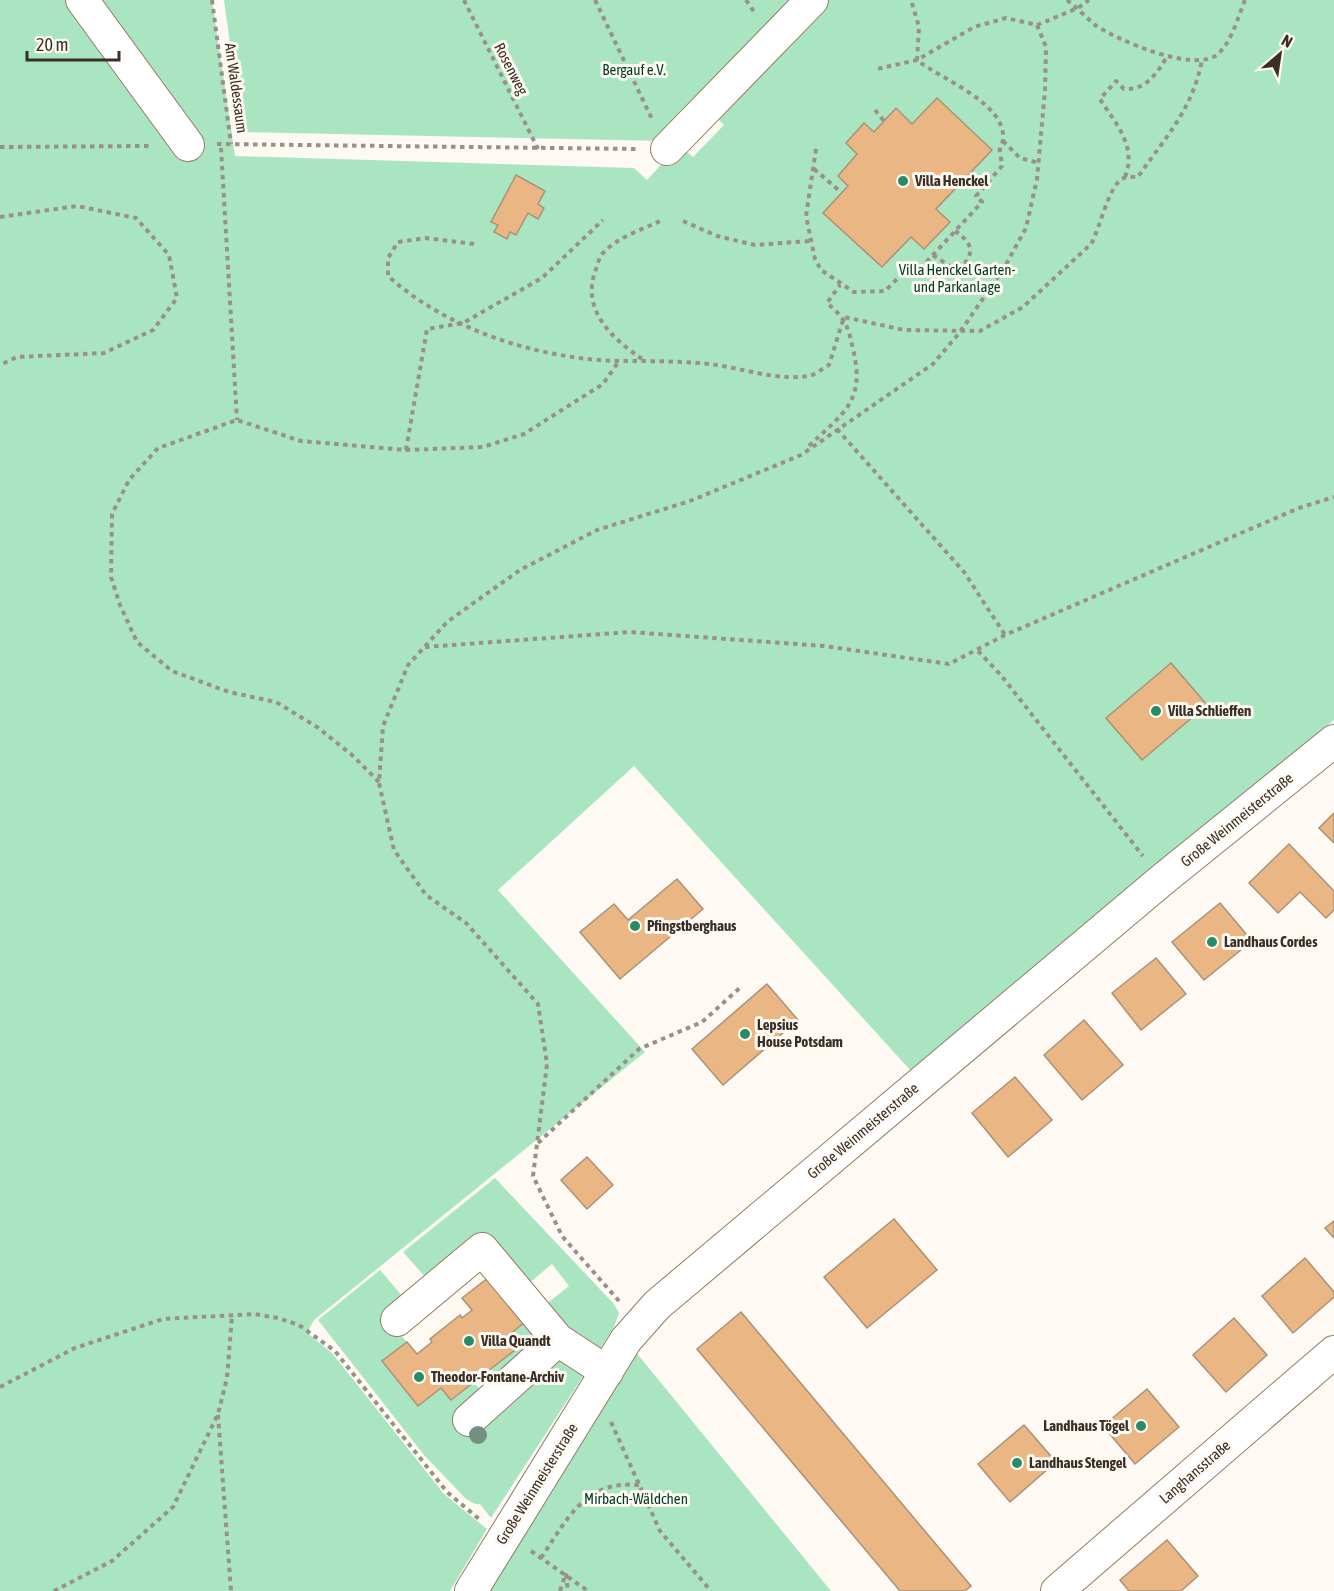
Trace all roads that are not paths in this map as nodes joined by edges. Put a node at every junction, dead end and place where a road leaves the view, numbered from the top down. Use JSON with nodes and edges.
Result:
{"nodes":[{"id":1,"x":82,"y":0,"type":"edge"},
{"id":2,"x":812,"y":0,"type":"edge"},
{"id":3,"x":188,"y":145,"type":"road end"},
{"id":4,"x":667,"y":149,"type":"road end"},
{"id":5,"x":1334,"y":741,"type":"edge"},
{"id":6,"x":397,"y":1320,"type":"dead end"},
{"id":7,"x":558,"y":1340,"type":"junction"},
{"id":8,"x":1334,"y":1352,"type":"edge"},
{"id":9,"x":601,"y":1380,"type":"junction"},
{"id":10,"x":469,"y":1420,"type":"dead end"},
{"id":11,"x":471,"y":1591,"type":"edge"},
{"id":12,"x":1056,"y":1591,"type":"edge"}],
"edges":[{"from":1,"to":3,"type":"street"},
{"from":2,"to":4,"type":"street"},
{"from":5,"to":9,"type":"street","name":"Große Weinmeisterstraße"},
{"from":6,"to":7,"type":"street"},
{"from":7,"to":9,"type":"street"},
{"from":7,"to":10,"type":"street"},
{"from":8,"to":12,"type":"street","name":"Langhansstraße"},
{"from":9,"to":11,"type":"street","name":"Große Weinmeisterstraße"}]}
